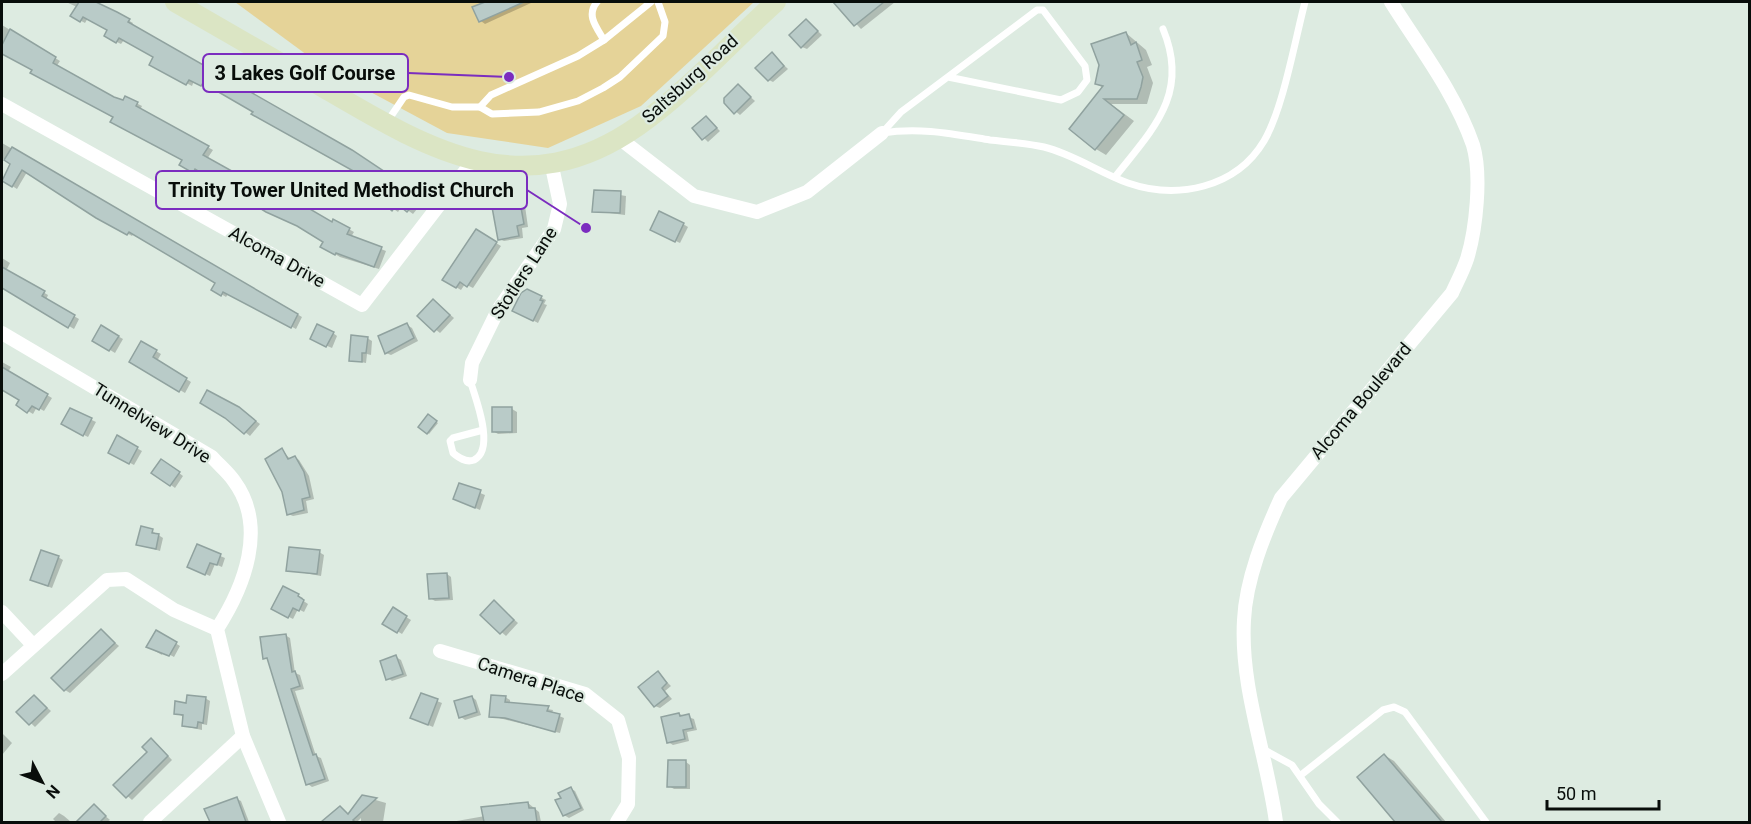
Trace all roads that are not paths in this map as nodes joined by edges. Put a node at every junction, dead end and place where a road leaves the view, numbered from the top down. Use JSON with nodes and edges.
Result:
{"nodes":[{"id":1,"x":175,"y":2,"type":"edge"},
{"id":2,"x":597,"y":2,"type":"edge"},
{"id":3,"x":651,"y":2,"type":"edge"},
{"id":4,"x":658,"y":2,"type":"edge"},
{"id":5,"x":776,"y":2,"type":"edge"},
{"id":6,"x":1305,"y":2,"type":"edge"},
{"id":7,"x":1391,"y":2,"type":"edge"},
{"id":8,"x":1163,"y":29,"type":"dead end"},
{"id":9,"x":604,"y":40,"type":"junction"},
{"id":10,"x":948,"y":77,"type":"junction"},
{"id":11,"x":2,"y":104,"type":"edge"},
{"id":12,"x":480,"y":106,"type":"junction"},
{"id":13,"x":386,"y":124,"type":"junction"},
{"id":14,"x":882,"y":133,"type":"junction"},
{"id":15,"x":619,"y":138,"type":"junction"},
{"id":16,"x":473,"y":161,"type":"junction"},
{"id":17,"x":551,"y":162,"type":"junction"},
{"id":18,"x":1115,"y":177,"type":"junction"},
{"id":19,"x":2,"y":333,"type":"edge"},
{"id":20,"x":470,"y":380,"type":"joint"},
{"id":21,"x":483,"y":430,"type":"junction"},
{"id":22,"x":2,"y":612,"type":"edge"},
{"id":23,"x":217,"y":629,"type":"junction"},
{"id":24,"x":32,"y":644,"type":"junction"},
{"id":25,"x":440,"y":651,"type":"dead end"},
{"id":26,"x":2,"y":674,"type":"edge"},
{"id":27,"x":243,"y":736,"type":"junction"},
{"id":28,"x":1261,"y":748,"type":"junction"},
{"id":29,"x":1301,"y":776,"type":"junction"},
{"id":30,"x":150,"y":822,"type":"edge"},
{"id":31,"x":279,"y":822,"type":"edge"},
{"id":32,"x":617,"y":822,"type":"edge"},
{"id":33,"x":1276,"y":822,"type":"edge"},
{"id":34,"x":1337,"y":822,"type":"edge"},
{"id":35,"x":1486,"y":822,"type":"edge"}],
"edges":[{"from":1,"to":13,"type":"main road","name":"Saltsburg Road"},
{"from":2,"to":9,"type":"lane"},
{"from":3,"to":9,"type":"lane"},
{"from":4,"to":12,"type":"lane"},
{"from":5,"to":15,"type":"main road","name":"Saltsburg Road"},
{"from":6,"to":18,"type":"lane"},
{"from":7,"to":28,"type":"street","name":"Alcoma Boulevard"},
{"from":8,"to":18,"type":"lane"},
{"from":9,"to":12,"type":"lane"},
{"from":10,"to":10,"type":"lane"},
{"from":10,"to":14,"type":"lane"},
{"from":11,"to":16,"type":"street","name":"Alcoma Drive"},
{"from":12,"to":13,"type":"lane"},
{"from":13,"to":16,"type":"main road","name":"Saltsburg Road"},
{"from":14,"to":15,"type":"street"},
{"from":14,"to":18,"type":"lane"},
{"from":15,"to":17,"type":"main road","name":"Saltsburg Road"},
{"from":16,"to":17,"type":"main road","name":"Saltsburg Road"},
{"from":17,"to":20,"type":"street","name":"Stotlers Lane"},
{"from":19,"to":23,"type":"street","name":"Tunnelview Drive"},
{"from":20,"to":21,"type":"lane"},
{"from":21,"to":21,"type":"lane"},
{"from":22,"to":24,"type":"street"},
{"from":23,"to":24,"type":"street"},
{"from":23,"to":27,"type":"street"},
{"from":24,"to":26,"type":"street"},
{"from":25,"to":32,"type":"street","name":"Camera Place"},
{"from":27,"to":30,"type":"street"},
{"from":27,"to":31,"type":"street"},
{"from":28,"to":29,"type":"lane"},
{"from":28,"to":33,"type":"street","name":"Alcoma Boulevard"},
{"from":29,"to":34,"type":"lane"},
{"from":29,"to":35,"type":"lane"}]}
